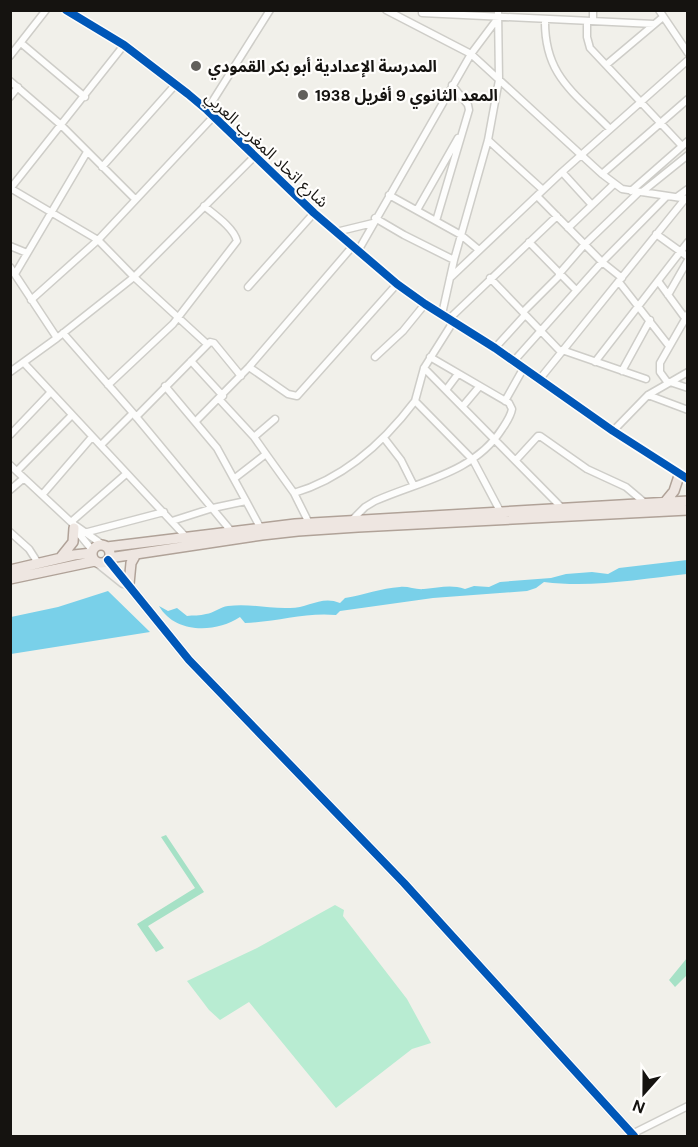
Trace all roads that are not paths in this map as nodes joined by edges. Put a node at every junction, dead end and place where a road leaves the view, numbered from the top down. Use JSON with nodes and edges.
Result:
{"nodes":[{"id":1,"x":46,"y":10,"type":"edge"},
{"id":2,"x":66,"y":10,"type":"edge"},
{"id":3,"x":270,"y":10,"type":"edge"},
{"id":4,"x":386,"y":10,"type":"edge"},
{"id":5,"x":593,"y":10,"type":"edge"},
{"id":6,"x":422,"y":12,"type":"edge"},
{"id":7,"x":498,"y":14,"type":"edge"},
{"id":8,"x":661,"y":14,"type":"edge"},
{"id":9,"x":545,"y":20,"type":"junction"},
{"id":10,"x":590,"y":21,"type":"junction"},
{"id":11,"x":654,"y":24,"type":"junction"},
{"id":12,"x":420,"y":27,"type":"junction"},
{"id":13,"x":21,"y":43,"type":"junction"},
{"id":14,"x":124,"y":45,"type":"junction"},
{"id":15,"x":687,"y":52,"type":"edge"},
{"id":16,"x":471,"y":54,"type":"junction"},
{"id":17,"x":11,"y":56,"type":"edge"},
{"id":18,"x":687,"y":60,"type":"edge"},
{"id":19,"x":606,"y":65,"type":"junction"},
{"id":20,"x":499,"y":80,"type":"junction"},
{"id":21,"x":10,"y":81,"type":"edge"},
{"id":22,"x":176,"y":84,"type":"junction"},
{"id":23,"x":452,"y":85,"type":"junction"},
{"id":24,"x":18,"y":87,"type":"junction"},
{"id":25,"x":10,"y":97,"type":"edge"},
{"id":26,"x":85,"y":97,"type":"junction"},
{"id":27,"x":687,"y":99,"type":"edge"},
{"id":28,"x":640,"y":101,"type":"junction"},
{"id":29,"x":207,"y":110,"type":"junction"},
{"id":30,"x":214,"y":116,"type":"junction"},
{"id":31,"x":660,"y":122,"type":"junction"},
{"id":32,"x":62,"y":125,"type":"junction"},
{"id":33,"x":463,"y":129,"type":"junction"},
{"id":34,"x":610,"y":129,"type":"junction"},
{"id":35,"x":488,"y":140,"type":"junction"},
{"id":36,"x":685,"y":143,"type":"edge"},
{"id":37,"x":87,"y":152,"type":"junction"},
{"id":38,"x":582,"y":155,"type":"junction"},
{"id":39,"x":687,"y":155,"type":"edge"},
{"id":40,"x":255,"y":156,"type":"junction"},
{"id":41,"x":102,"y":167,"type":"junction"},
{"id":42,"x":562,"y":172,"type":"junction"},
{"id":43,"x":602,"y":174,"type":"junction"},
{"id":44,"x":614,"y":184,"type":"junction"},
{"id":45,"x":11,"y":189,"type":"edge"},
{"id":46,"x":687,"y":189,"type":"edge"},
{"id":47,"x":543,"y":190,"type":"junction"},
{"id":48,"x":631,"y":191,"type":"junction"},
{"id":49,"x":641,"y":192,"type":"junction"},
{"id":50,"x":389,"y":195,"type":"junction"},
{"id":51,"x":537,"y":196,"type":"junction"},
{"id":52,"x":668,"y":196,"type":"junction"},
{"id":53,"x":683,"y":198,"type":"edge"},
{"id":54,"x":135,"y":200,"type":"junction"},
{"id":55,"x":592,"y":205,"type":"junction"},
{"id":56,"x":204,"y":206,"type":"junction"},
{"id":57,"x":417,"y":210,"type":"junction"},
{"id":58,"x":50,"y":213,"type":"junction"},
{"id":59,"x":314,"y":213,"type":"junction"},
{"id":60,"x":557,"y":216,"type":"junction"},
{"id":61,"x":374,"y":220,"type":"junction"},
{"id":62,"x":436,"y":221,"type":"junction"},
{"id":63,"x":568,"y":228,"type":"junction"},
{"id":64,"x":336,"y":232,"type":"junction"},
{"id":65,"x":656,"y":234,"type":"junction"},
{"id":66,"x":461,"y":235,"type":"junction"},
{"id":67,"x":98,"y":240,"type":"junction"},
{"id":68,"x":529,"y":242,"type":"junction"},
{"id":69,"x":687,"y":242,"type":"edge"},
{"id":70,"x":585,"y":244,"type":"junction"},
{"id":71,"x":10,"y":246,"type":"edge"},
{"id":72,"x":355,"y":249,"type":"junction"},
{"id":73,"x":479,"y":250,"type":"junction"},
{"id":74,"x":680,"y":252,"type":"junction"},
{"id":75,"x":27,"y":253,"type":"junction"},
{"id":76,"x":687,"y":259,"type":"edge"},
{"id":77,"x":454,"y":260,"type":"junction"},
{"id":78,"x":602,"y":262,"type":"junction"},
{"id":79,"x":10,"y":267,"type":"edge"},
{"id":80,"x":15,"y":274,"type":"junction"},
{"id":81,"x":559,"y":275,"type":"junction"},
{"id":82,"x":134,"y":277,"type":"junction"},
{"id":83,"x":450,"y":278,"type":"junction"},
{"id":84,"x":490,"y":278,"type":"junction"},
{"id":85,"x":620,"y":280,"type":"junction"},
{"id":86,"x":658,"y":281,"type":"junction"},
{"id":87,"x":397,"y":284,"type":"junction"},
{"id":88,"x":248,"y":287,"type":"dead end"},
{"id":89,"x":576,"y":290,"type":"junction"},
{"id":90,"x":668,"y":295,"type":"junction"},
{"id":91,"x":32,"y":300,"type":"junction"},
{"id":92,"x":425,"y":304,"type":"junction"},
{"id":93,"x":638,"y":304,"type":"junction"},
{"id":94,"x":442,"y":314,"type":"junction"},
{"id":95,"x":524,"y":314,"type":"junction"},
{"id":96,"x":687,"y":316,"type":"edge"},
{"id":97,"x":177,"y":318,"type":"junction"},
{"id":98,"x":451,"y":320,"type":"junction"},
{"id":99,"x":650,"y":320,"type":"junction"},
{"id":100,"x":541,"y":332,"type":"junction"},
{"id":101,"x":60,"y":336,"type":"junction"},
{"id":102,"x":207,"y":344,"type":"junction"},
{"id":103,"x":669,"y":346,"type":"junction"},
{"id":104,"x":495,"y":348,"type":"junction"},
{"id":105,"x":562,"y":351,"type":"junction"},
{"id":106,"x":375,"y":357,"type":"dead end"},
{"id":107,"x":430,"y":357,"type":"junction"},
{"id":108,"x":190,"y":361,"type":"junction"},
{"id":109,"x":513,"y":362,"type":"junction"},
{"id":110,"x":595,"y":362,"type":"junction"},
{"id":111,"x":24,"y":363,"type":"junction"},
{"id":112,"x":249,"y":367,"type":"junction"},
{"id":113,"x":424,"y":368,"type":"junction"},
{"id":114,"x":523,"y":369,"type":"junction"},
{"id":115,"x":622,"y":371,"type":"junction"},
{"id":116,"x":10,"y":372,"type":"edge"},
{"id":117,"x":687,"y":372,"type":"edge"},
{"id":118,"x":458,"y":374,"type":"junction"},
{"id":119,"x":241,"y":376,"type":"junction"},
{"id":120,"x":646,"y":379,"type":"dead end"},
{"id":121,"x":539,"y":380,"type":"junction"},
{"id":122,"x":669,"y":383,"type":"junction"},
{"id":123,"x":108,"y":385,"type":"junction"},
{"id":124,"x":165,"y":386,"type":"junction"},
{"id":125,"x":479,"y":387,"type":"junction"},
{"id":126,"x":687,"y":387,"type":"edge"},
{"id":127,"x":447,"y":390,"type":"junction"},
{"id":128,"x":50,"y":393,"type":"junction"},
{"id":129,"x":648,"y":395,"type":"junction"},
{"id":130,"x":221,"y":397,"type":"junction"},
{"id":131,"x":415,"y":401,"type":"junction"},
{"id":132,"x":505,"y":401,"type":"junction"},
{"id":133,"x":463,"y":406,"type":"junction"},
{"id":134,"x":687,"y":410,"type":"edge"},
{"id":135,"x":72,"y":415,"type":"junction"},
{"id":136,"x":134,"y":415,"type":"junction"},
{"id":137,"x":275,"y":419,"type":"dead end"},
{"id":138,"x":196,"y":421,"type":"junction"},
{"id":139,"x":613,"y":431,"type":"junction"},
{"id":140,"x":10,"y":435,"type":"edge"},
{"id":141,"x":92,"y":436,"type":"junction"},
{"id":142,"x":254,"y":436,"type":"junction"},
{"id":143,"x":384,"y":438,"type":"junction"},
{"id":144,"x":496,"y":439,"type":"junction"},
{"id":145,"x":101,"y":445,"type":"junction"},
{"id":146,"x":266,"y":454,"type":"junction"},
{"id":147,"x":474,"y":460,"type":"junction"},
{"id":148,"x":516,"y":460,"type":"junction"},
{"id":149,"x":10,"y":465,"type":"edge"},
{"id":150,"x":17,"y":471,"type":"junction"},
{"id":151,"x":126,"y":474,"type":"junction"},
{"id":152,"x":681,"y":475,"type":"edge"},
{"id":153,"x":24,"y":478,"type":"junction"},
{"id":154,"x":235,"y":478,"type":"junction"},
{"id":155,"x":687,"y":485,"type":"edge"},
{"id":156,"x":414,"y":486,"type":"junction"},
{"id":157,"x":10,"y":490,"type":"edge"},
{"id":158,"x":294,"y":493,"type":"junction"},
{"id":159,"x":42,"y":495,"type":"junction"},
{"id":160,"x":246,"y":501,"type":"junction"},
{"id":161,"x":687,"y":501,"type":"edge"},
{"id":162,"x":666,"y":502,"type":"junction"},
{"id":163,"x":645,"y":503,"type":"junction"},
{"id":164,"x":561,"y":507,"type":"junction"},
{"id":165,"x":213,"y":508,"type":"junction"},
{"id":166,"x":687,"y":510,"type":"edge"},
{"id":167,"x":500,"y":511,"type":"junction"},
{"id":168,"x":164,"y":512,"type":"junction"},
{"id":169,"x":352,"y":520,"type":"junction"},
{"id":170,"x":172,"y":521,"type":"junction"},
{"id":171,"x":309,"y":523,"type":"junction"},
{"id":172,"x":72,"y":524,"type":"junction"},
{"id":173,"x":260,"y":527,"type":"junction"},
{"id":174,"x":231,"y":531,"type":"junction"},
{"id":175,"x":10,"y":532,"type":"edge"},
{"id":176,"x":84,"y":533,"type":"junction"},
{"id":177,"x":186,"y":537,"type":"junction"},
{"id":178,"x":105,"y":546,"type":"junction"},
{"id":179,"x":136,"y":554,"type":"junction"},
{"id":180,"x":61,"y":557,"type":"junction"},
{"id":181,"x":95,"y":557,"type":"junction"},
{"id":182,"x":109,"y":559,"type":"junction"},
{"id":183,"x":38,"y":563,"type":"junction"},
{"id":184,"x":10,"y":570,"type":"edge"},
{"id":185,"x":10,"y":579,"type":"edge"},
{"id":186,"x":130,"y":586,"type":"junction"},
{"id":187,"x":687,"y":1106,"type":"edge"},
{"id":188,"x":633,"y":1135,"type":"edge"}],
"edges":[{"from":1,"to":13,"type":"street"},
{"from":2,"to":14,"type":"street","name":"شارع اتحاد المغرب العربي"},
{"from":3,"to":29,"type":"street"},
{"from":4,"to":12,"type":"street"},
{"from":5,"to":10,"type":"street"},
{"from":6,"to":7,"type":"street"},
{"from":6,"to":12,"type":"street"},
{"from":7,"to":9,"type":"street"},
{"from":7,"to":16,"type":"street"},
{"from":7,"to":20,"type":"street"},
{"from":8,"to":11,"type":"street"},
{"from":8,"to":15,"type":"street"},
{"from":9,"to":10,"type":"street"},
{"from":9,"to":34,"type":"street"},
{"from":10,"to":11,"type":"street"},
{"from":10,"to":19,"type":"street"},
{"from":11,"to":19,"type":"street"},
{"from":12,"to":16,"type":"street"},
{"from":13,"to":17,"type":"street"},
{"from":13,"to":26,"type":"street"},
{"from":14,"to":22,"type":"street","name":"شارع اتحاد المغرب العربي"},
{"from":14,"to":26,"type":"street"},
{"from":16,"to":20,"type":"street"},
{"from":16,"to":23,"type":"street"},
{"from":18,"to":28,"type":"street"},
{"from":19,"to":28,"type":"street"},
{"from":20,"to":35,"type":"street"},
{"from":20,"to":38,"type":"street"},
{"from":21,"to":24,"type":"street"},
{"from":22,"to":29,"type":"street","name":"شارع اتحاد المغرب العربي"},
{"from":22,"to":41,"type":"street"},
{"from":23,"to":33,"type":"street"},
{"from":23,"to":50,"type":"street"},
{"from":24,"to":25,"type":"street"},
{"from":24,"to":32,"type":"street"},
{"from":26,"to":32,"type":"street"},
{"from":27,"to":31,"type":"street"},
{"from":28,"to":31,"type":"street"},
{"from":28,"to":34,"type":"street"},
{"from":29,"to":30,"type":"street","name":"شارع اتحاد المغرب العربي"},
{"from":30,"to":40,"type":"street","name":"شارع اتحاد المغرب العربي"},
{"from":30,"to":54,"type":"street"},
{"from":31,"to":36,"type":"street"},
{"from":31,"to":43,"type":"street"},
{"from":32,"to":37,"type":"street"},
{"from":32,"to":45,"type":"street"},
{"from":33,"to":57,"type":"street"},
{"from":33,"to":62,"type":"street"},
{"from":34,"to":38,"type":"street"},
{"from":35,"to":47,"type":"street"},
{"from":35,"to":66,"type":"street"},
{"from":36,"to":48,"type":"street"},
{"from":37,"to":41,"type":"street"},
{"from":37,"to":58,"type":"street"},
{"from":38,"to":42,"type":"street"},
{"from":38,"to":43,"type":"street"},
{"from":39,"to":49,"type":"street"},
{"from":40,"to":56,"type":"street"},
{"from":40,"to":59,"type":"street","name":"شارع اتحاد المغرب العربي"},
{"from":41,"to":54,"type":"street"},
{"from":42,"to":47,"type":"street"},
{"from":42,"to":55,"type":"street"},
{"from":43,"to":44,"type":"street"},
{"from":44,"to":48,"type":"street"},
{"from":44,"to":55,"type":"street"},
{"from":45,"to":58,"type":"street"},
{"from":46,"to":53,"type":"street"},
{"from":47,"to":51,"type":"street"},
{"from":48,"to":49,"type":"street"},
{"from":49,"to":52,"type":"street"},
{"from":49,"to":70,"type":"street"},
{"from":50,"to":57,"type":"street"},
{"from":50,"to":61,"type":"street"},
{"from":51,"to":60,"type":"street"},
{"from":51,"to":73,"type":"street"},
{"from":52,"to":53,"type":"street"},
{"from":52,"to":78,"type":"street"},
{"from":53,"to":65,"type":"street"},
{"from":54,"to":67,"type":"street"},
{"from":55,"to":63,"type":"street"},
{"from":56,"to":82,"type":"street"},
{"from":56,"to":97,"type":"street"},
{"from":57,"to":62,"type":"street"},
{"from":58,"to":67,"type":"street"},
{"from":58,"to":75,"type":"street"},
{"from":59,"to":64,"type":"street","name":"شارع اتحاد المغرب العربي"},
{"from":59,"to":88,"type":"street"},
{"from":60,"to":63,"type":"street"},
{"from":60,"to":68,"type":"street"},
{"from":61,"to":64,"type":"street"},
{"from":61,"to":72,"type":"street"},
{"from":61,"to":77,"type":"street"},
{"from":62,"to":66,"type":"street"},
{"from":63,"to":70,"type":"street"},
{"from":64,"to":72,"type":"street","name":"شارع اتحاد المغرب العربي"},
{"from":65,"to":74,"type":"street"},
{"from":65,"to":85,"type":"street"},
{"from":66,"to":73,"type":"street"},
{"from":66,"to":77,"type":"street"},
{"from":67,"to":82,"type":"street"},
{"from":67,"to":91,"type":"street"},
{"from":68,"to":81,"type":"street"},
{"from":68,"to":84,"type":"street"},
{"from":69,"to":74,"type":"street"},
{"from":70,"to":78,"type":"street"},
{"from":70,"to":81,"type":"street"},
{"from":71,"to":75,"type":"street"},
{"from":72,"to":87,"type":"street","name":"شارع اتحاد المغرب العربي"},
{"from":72,"to":112,"type":"street"},
{"from":73,"to":83,"type":"street"},
{"from":74,"to":76,"type":"street"},
{"from":74,"to":86,"type":"street"},
{"from":75,"to":80,"type":"street"},
{"from":76,"to":90,"type":"street"},
{"from":77,"to":83,"type":"street"},
{"from":78,"to":85,"type":"street"},
{"from":78,"to":89,"type":"street"},
{"from":79,"to":80,"type":"street"},
{"from":80,"to":91,"type":"street"},
{"from":81,"to":89,"type":"street"},
{"from":81,"to":95,"type":"street"},
{"from":82,"to":97,"type":"street"},
{"from":82,"to":101,"type":"street"},
{"from":83,"to":94,"type":"street"},
{"from":84,"to":95,"type":"street"},
{"from":84,"to":98,"type":"street"},
{"from":85,"to":93,"type":"street"},
{"from":85,"to":105,"type":"street"},
{"from":86,"to":90,"type":"street"},
{"from":86,"to":93,"type":"street"},
{"from":87,"to":92,"type":"street","name":"شارع اتحاد المغرب العربي"},
{"from":87,"to":112,"type":"street"},
{"from":89,"to":100,"type":"street"},
{"from":90,"to":96,"type":"street"},
{"from":91,"to":101,"type":"street"},
{"from":92,"to":94,"type":"street","name":"شارع اتحاد المغرب العربي"},
{"from":92,"to":106,"type":"street"},
{"from":93,"to":99,"type":"street"},
{"from":93,"to":110,"type":"street"},
{"from":94,"to":98,"type":"street","name":"شارع اتحاد المغرب العربي"},
{"from":95,"to":100,"type":"street"},
{"from":95,"to":104,"type":"street"},
{"from":96,"to":103,"type":"street"},
{"from":97,"to":102,"type":"street"},
{"from":97,"to":123,"type":"street"},
{"from":98,"to":104,"type":"street","name":"شارع اتحاد المغرب العربي"},
{"from":98,"to":107,"type":"street"},
{"from":99,"to":103,"type":"street"},
{"from":99,"to":115,"type":"street"},
{"from":100,"to":105,"type":"street"},
{"from":100,"to":109,"type":"street"},
{"from":101,"to":111,"type":"street"},
{"from":101,"to":123,"type":"street"},
{"from":102,"to":108,"type":"street"},
{"from":102,"to":119,"type":"street"},
{"from":103,"to":122,"type":"street"},
{"from":104,"to":109,"type":"street","name":"شارع اتحاد المغرب العربي"},
{"from":105,"to":110,"type":"street"},
{"from":105,"to":121,"type":"street"},
{"from":107,"to":113,"type":"street"},
{"from":107,"to":118,"type":"street"},
{"from":108,"to":124,"type":"street"},
{"from":108,"to":130,"type":"street"},
{"from":109,"to":114,"type":"street","name":"شارع اتحاد المغرب العربي"},
{"from":110,"to":115,"type":"street"},
{"from":111,"to":116,"type":"street"},
{"from":111,"to":128,"type":"street"},
{"from":112,"to":119,"type":"street"},
{"from":113,"to":127,"type":"street"},
{"from":113,"to":131,"type":"street"},
{"from":114,"to":121,"type":"street","name":"شارع اتحاد المغرب العربي"},
{"from":114,"to":132,"type":"street"},
{"from":115,"to":120,"type":"street"},
{"from":117,"to":122,"type":"street"},
{"from":118,"to":125,"type":"street"},
{"from":118,"to":127,"type":"street"},
{"from":119,"to":130,"type":"street"},
{"from":121,"to":139,"type":"street","name":"شارع اتحاد المغرب العربي"},
{"from":122,"to":126,"type":"street"},
{"from":122,"to":129,"type":"street"},
{"from":123,"to":136,"type":"street"},
{"from":124,"to":136,"type":"street"},
{"from":124,"to":138,"type":"street"},
{"from":125,"to":132,"type":"street"},
{"from":125,"to":133,"type":"street"},
{"from":127,"to":133,"type":"street"},
{"from":128,"to":135,"type":"street"},
{"from":128,"to":140,"type":"street"},
{"from":129,"to":134,"type":"street"},
{"from":129,"to":139,"type":"street"},
{"from":130,"to":138,"type":"street"},
{"from":130,"to":142,"type":"street"},
{"from":131,"to":143,"type":"street"},
{"from":131,"to":147,"type":"street"},
{"from":132,"to":144,"type":"street"},
{"from":133,"to":144,"type":"street"},
{"from":135,"to":141,"type":"street"},
{"from":135,"to":150,"type":"street"},
{"from":136,"to":145,"type":"street"},
{"from":136,"to":165,"type":"street"},
{"from":137,"to":142,"type":"street"},
{"from":138,"to":154,"type":"street"},
{"from":139,"to":152,"type":"street","name":"شارع اتحاد المغرب العربي"},
{"from":141,"to":145,"type":"street"},
{"from":141,"to":159,"type":"street"},
{"from":142,"to":146,"type":"street"},
{"from":143,"to":156,"type":"street"},
{"from":143,"to":158,"type":"street"},
{"from":144,"to":147,"type":"street"},
{"from":144,"to":148,"type":"street"},
{"from":145,"to":151,"type":"street"},
{"from":146,"to":154,"type":"street"},
{"from":146,"to":158,"type":"street"},
{"from":147,"to":156,"type":"street"},
{"from":147,"to":167,"type":"street"},
{"from":148,"to":163,"type":"street"},
{"from":148,"to":164,"type":"street"},
{"from":149,"to":150,"type":"street"},
{"from":150,"to":153,"type":"street"},
{"from":151,"to":168,"type":"street"},
{"from":151,"to":172,"type":"street"},
{"from":152,"to":155,"type":"street","name":"شارع اتحاد المغرب العربي"},
{"from":152,"to":162,"type":"main road"},
{"from":153,"to":157,"type":"street"},
{"from":153,"to":159,"type":"street"},
{"from":154,"to":160,"type":"street"},
{"from":156,"to":169,"type":"street"},
{"from":158,"to":171,"type":"street"},
{"from":159,"to":172,"type":"street"},
{"from":160,"to":165,"type":"street"},
{"from":160,"to":173,"type":"street"},
{"from":161,"to":162,"type":"main road"},
{"from":162,"to":163,"type":"main road"},
{"from":163,"to":164,"type":"main road"},
{"from":164,"to":167,"type":"main road"},
{"from":165,"to":170,"type":"street"},
{"from":165,"to":174,"type":"street"},
{"from":166,"to":179,"type":"main road"},
{"from":167,"to":169,"type":"main road"},
{"from":168,"to":170,"type":"street"},
{"from":168,"to":176,"type":"street"},
{"from":169,"to":171,"type":"main road"},
{"from":170,"to":177,"type":"street"},
{"from":171,"to":173,"type":"main road"},
{"from":172,"to":176,"type":"street"},
{"from":172,"to":180,"type":"main road"},
{"from":172,"to":181,"type":"street"},
{"from":173,"to":174,"type":"main road"},
{"from":174,"to":177,"type":"main road"},
{"from":175,"to":183,"type":"street"},
{"from":176,"to":178,"type":"street"},
{"from":177,"to":178,"type":"main road"},
{"from":178,"to":181,"type":"main road"},
{"from":178,"to":182,"type":"main road"},
{"from":179,"to":182,"type":"main road"},
{"from":179,"to":186,"type":"main road"},
{"from":180,"to":181,"type":"main road"},
{"from":180,"to":183,"type":"main road"},
{"from":181,"to":182,"type":"main road"},
{"from":181,"to":185,"type":"main road"},
{"from":181,"to":186,"type":"street"},
{"from":182,"to":186,"type":"street"},
{"from":183,"to":184,"type":"main road"},
{"from":186,"to":188,"type":"street"},
{"from":187,"to":188,"type":"street"}]}
